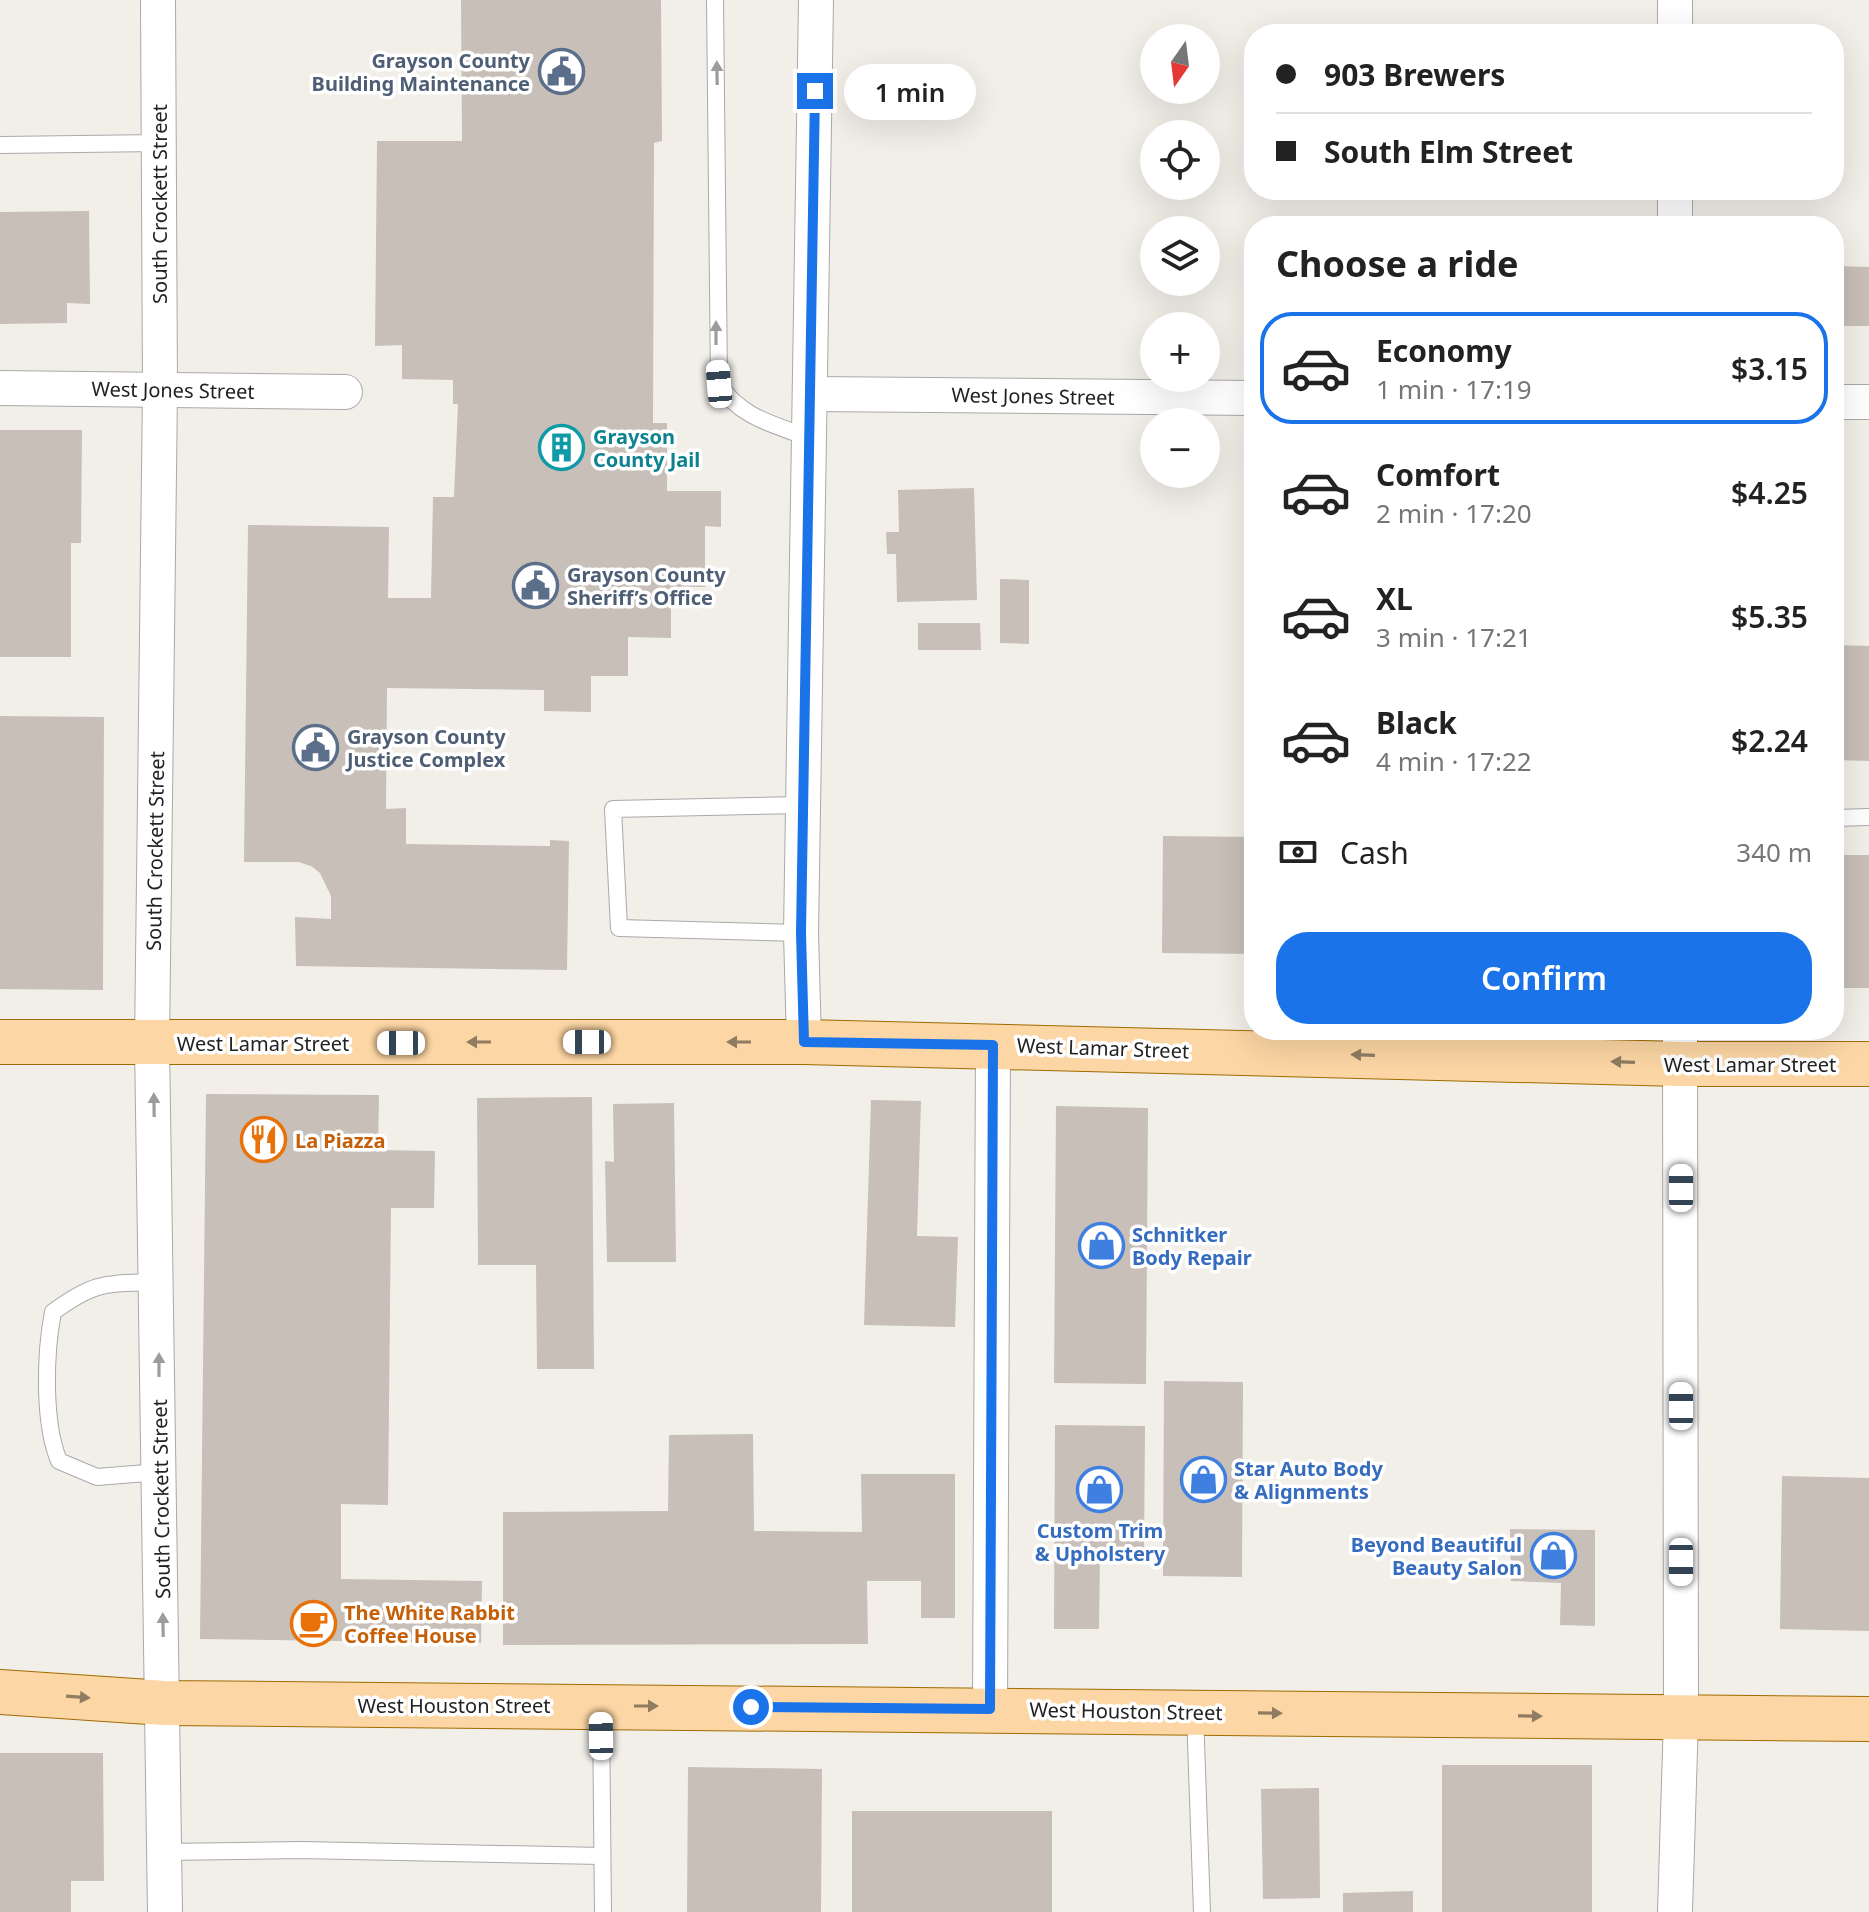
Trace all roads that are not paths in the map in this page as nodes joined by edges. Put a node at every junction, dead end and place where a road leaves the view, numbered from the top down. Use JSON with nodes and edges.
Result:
{"nodes":[{"id":1,"x":158,"y":0,"type":"edge"},
{"id":2,"x":715,"y":0,"type":"edge"},
{"id":3,"x":816,"y":0,"type":"edge"},
{"id":4,"x":1675,"y":0,"type":"edge"},
{"id":5,"x":1675,"y":24,"type":"edge"},
{"id":6,"x":159,"y":143,"type":"junction"},
{"id":7,"x":0,"y":145,"type":"edge"},
{"id":8,"x":0,"y":388,"type":"edge"},
{"id":9,"x":160,"y":390,"type":"junction"},
{"id":10,"x":345,"y":392,"type":"dead end"},
{"id":11,"x":812,"y":394,"type":"junction"},
{"id":12,"x":1244,"y":398,"type":"edge"},
{"id":13,"x":1844,"y":402,"type":"edge"},
{"id":14,"x":1869,"y":402,"type":"edge"},
{"id":15,"x":811,"y":438,"type":"junction"},
{"id":16,"x":803,"y":805,"type":"junction"},
{"id":17,"x":1869,"y":817,"type":"edge"},
{"id":18,"x":1844,"y":818,"type":"edge"},
{"id":19,"x":801,"y":933,"type":"junction"},
{"id":20,"x":0,"y":1042,"type":"edge"},
{"id":21,"x":804,"y":1042,"type":"junction"},
{"id":22,"x":152,"y":1043,"type":"junction"},
{"id":23,"x":993,"y":1045,"type":"junction"},
{"id":24,"x":1680,"y":1047,"type":"edge"},
{"id":25,"x":1869,"y":1064,"type":"edge"},
{"id":26,"x":158,"y":1282,"type":"junction"},
{"id":27,"x":159,"y":1472,"type":"junction"},
{"id":28,"x":0,"y":1692,"type":"edge"},
{"id":29,"x":164,"y":1703,"type":"junction"},
{"id":30,"x":601,"y":1706,"type":"junction"},
{"id":31,"x":990,"y":1709,"type":"junction"},
{"id":32,"x":1195,"y":1712,"type":"junction"},
{"id":33,"x":1681,"y":1718,"type":"junction"},
{"id":34,"x":1869,"y":1719,"type":"edge"},
{"id":35,"x":165,"y":1852,"type":"junction"},
{"id":36,"x":602,"y":1856,"type":"junction"},
{"id":37,"x":165,"y":1912,"type":"edge"},
{"id":38,"x":603,"y":1912,"type":"edge"},
{"id":39,"x":1202,"y":1912,"type":"edge"},
{"id":40,"x":1675,"y":1912,"type":"edge"}],
"edges":[{"from":1,"to":6,"type":"street","name":"South Crockett Street"},
{"from":15,"to":2,"type":"lane","one_way":true},
{"from":3,"to":11,"type":"street"},
{"from":4,"to":5,"type":"street"},
{"from":6,"to":7,"type":"lane"},
{"from":6,"to":9,"type":"street","name":"South Crockett Street"},
{"from":8,"to":9,"type":"street","name":"West Jones Street"},
{"from":9,"to":10,"type":"street","name":"West Jones Street"},
{"from":9,"to":22,"type":"street","name":"South Crockett Street"},
{"from":11,"to":12,"type":"street","name":"West Jones Street"},
{"from":11,"to":15,"type":"street"},
{"from":13,"to":14,"type":"street"},
{"from":15,"to":16,"type":"street"},
{"from":16,"to":19,"type":"street"},
{"from":16,"to":19,"type":"lane"},
{"from":17,"to":18,"type":"lane"},
{"from":19,"to":21,"type":"street"},
{"from":20,"to":22,"type":"main road","name":"West Lamar Street"},
{"from":21,"to":22,"type":"main road","name":"West Lamar Street","one_way":true},
{"from":21,"to":23,"type":"main road","name":"West Lamar Street"},
{"from":26,"to":22,"type":"street","name":"South Crockett Street","one_way":true},
{"from":24,"to":23,"type":"main road","name":"West Lamar Street","one_way":true},
{"from":23,"to":31,"type":"street"},
{"from":24,"to":25,"type":"main road","name":"West Lamar Street"},
{"from":24,"to":33,"type":"street"},
{"from":27,"to":26,"type":"street","name":"South Crockett Street","one_way":true},
{"from":26,"to":27,"type":"lane"},
{"from":29,"to":27,"type":"street","name":"South Crockett Street","one_way":true},
{"from":28,"to":29,"type":"main road","name":"West Houston Street","one_way":true},
{"from":29,"to":30,"type":"main road","name":"West Houston Street"},
{"from":29,"to":35,"type":"street","name":"South Crockett Street"},
{"from":30,"to":31,"type":"main road","name":"West Houston Street","one_way":true},
{"from":30,"to":36,"type":"lane"},
{"from":31,"to":32,"type":"main road","name":"West Houston Street"},
{"from":32,"to":33,"type":"main road","name":"West Houston Street","one_way":true},
{"from":32,"to":39,"type":"lane"},
{"from":33,"to":34,"type":"main road","name":"West Houston Street"},
{"from":33,"to":40,"type":"street"},
{"from":35,"to":36,"type":"lane"},
{"from":35,"to":37,"type":"street","name":"South Crockett Street"},
{"from":36,"to":38,"type":"lane"}]}
